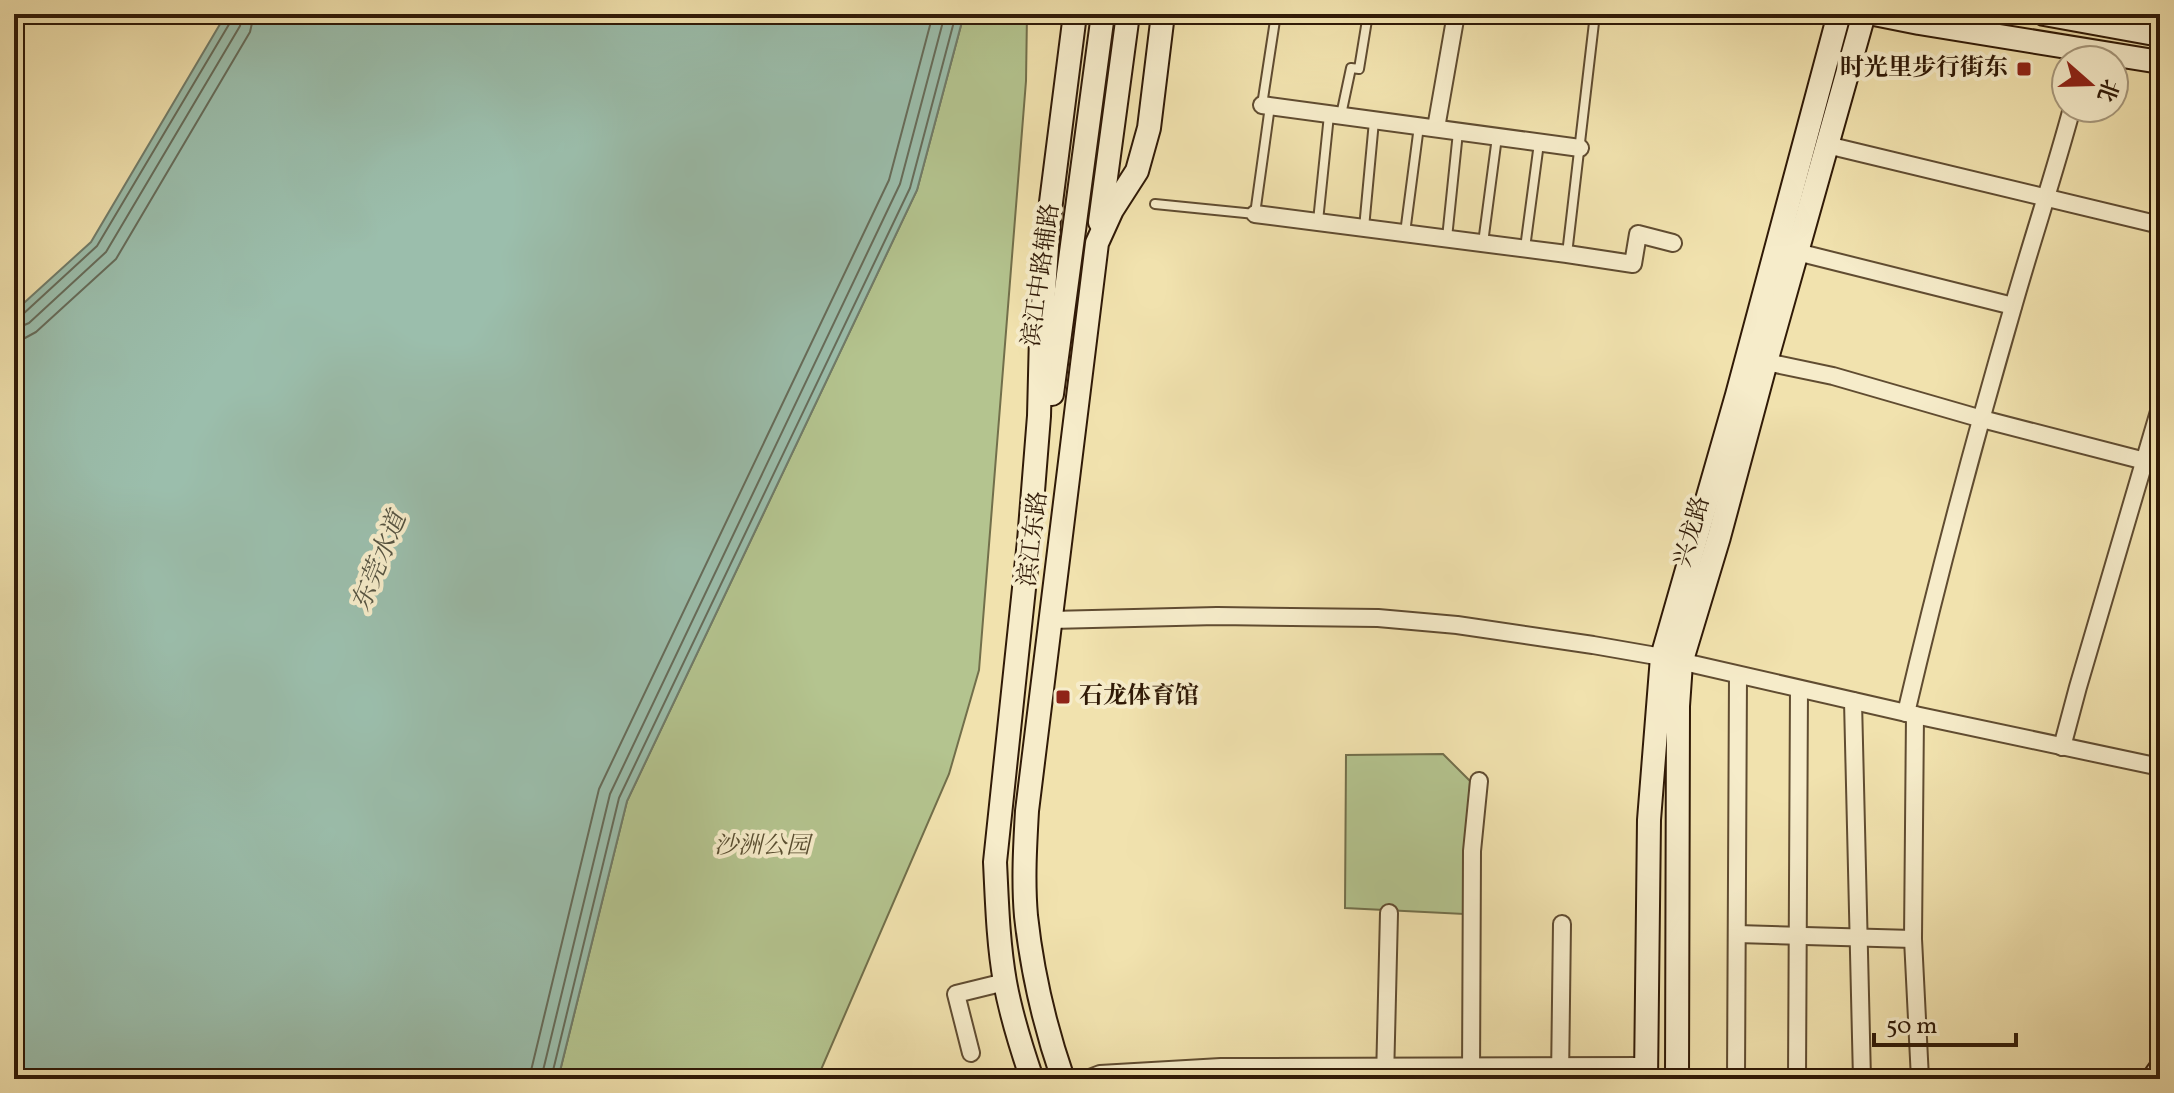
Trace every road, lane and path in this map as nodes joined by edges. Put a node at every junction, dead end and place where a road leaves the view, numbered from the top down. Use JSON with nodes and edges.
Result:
{"nodes":[{"id":1,"x":1075,"y":14,"type":"edge"},
{"id":2,"x":1103,"y":14,"type":"edge"},
{"id":3,"x":1128,"y":14,"type":"edge"},
{"id":4,"x":1163,"y":14,"type":"edge"},
{"id":5,"x":1276,"y":14,"type":"edge"},
{"id":6,"x":1368,"y":14,"type":"edge"},
{"id":7,"x":1456,"y":14,"type":"edge"},
{"id":8,"x":1595,"y":14,"type":"edge"},
{"id":9,"x":1839,"y":14,"type":"edge"},
{"id":10,"x":1864,"y":14,"type":"edge"},
{"id":11,"x":1874,"y":14,"type":"edge"},
{"id":12,"x":2044,"y":14,"type":"edge"},
{"id":13,"x":2112,"y":20,"type":"edge"},
{"id":14,"x":2160,"y":35,"type":"edge"},
{"id":15,"x":2050,"y":48,"type":"edge"},
{"id":16,"x":2130,"y":59,"type":"edge"},
{"id":17,"x":2160,"y":62,"type":"edge"},
{"id":18,"x":1266,"y":106,"type":"junction"},
{"id":19,"x":1335,"y":115,"type":"junction"},
{"id":20,"x":1374,"y":120,"type":"junction"},
{"id":21,"x":2068,"y":124,"type":"edge"},
{"id":22,"x":1427,"y":127,"type":"junction"},
{"id":23,"x":1458,"y":131,"type":"junction"},
{"id":24,"x":1498,"y":137,"type":"junction"},
{"id":25,"x":1539,"y":142,"type":"junction"},
{"id":26,"x":1827,"y":145,"type":"junction"},
{"id":27,"x":1580,"y":148,"type":"junction"},
{"id":28,"x":2047,"y":198,"type":"junction"},
{"id":29,"x":1155,"y":204,"type":"dead end"},
{"id":30,"x":1255,"y":214,"type":"junction"},
{"id":31,"x":1318,"y":222,"type":"junction"},
{"id":32,"x":2160,"y":225,"type":"edge"},
{"id":33,"x":1364,"y":228,"type":"junction"},
{"id":34,"x":1405,"y":233,"type":"junction"},
{"id":35,"x":1447,"y":239,"type":"junction"},
{"id":36,"x":1097,"y":243,"type":"junction"},
{"id":37,"x":1483,"y":243,"type":"junction"},
{"id":38,"x":1673,"y":243,"type":"dead end"},
{"id":39,"x":1525,"y":249,"type":"junction"},
{"id":40,"x":1797,"y":252,"type":"junction"},
{"id":41,"x":1567,"y":254,"type":"junction"},
{"id":42,"x":2013,"y":306,"type":"junction"},
{"id":43,"x":1766,"y":362,"type":"junction"},
{"id":44,"x":2160,"y":408,"type":"edge"},
{"id":45,"x":1982,"y":419,"type":"junction"},
{"id":46,"x":2145,"y":461,"type":"junction"},
{"id":47,"x":1029,"y":541,"type":"junction"},
{"id":48,"x":1051,"y":620,"type":"junction"},
{"id":49,"x":1672,"y":660,"type":"junction"},
{"id":50,"x":1738,"y":676,"type":"junction"},
{"id":51,"x":1799,"y":689,"type":"junction"},
{"id":52,"x":1853,"y":701,"type":"junction"},
{"id":53,"x":1911,"y":714,"type":"junction"},
{"id":54,"x":2062,"y":747,"type":"junction"},
{"id":55,"x":2160,"y":767,"type":"edge"},
{"id":56,"x":1479,"y":781,"type":"dead end"},
{"id":57,"x":1389,"y":913,"type":"dead end"},
{"id":58,"x":1562,"y":924,"type":"dead end"},
{"id":59,"x":1737,"y":934,"type":"junction"},
{"id":60,"x":1798,"y":936,"type":"junction"},
{"id":61,"x":1858,"y":937,"type":"junction"},
{"id":62,"x":1913,"y":939,"type":"junction"},
{"id":63,"x":1005,"y":982,"type":"junction"},
{"id":64,"x":971,"y":1053,"type":"dead end"},
{"id":65,"x":2160,"y":1069,"type":"edge"},
{"id":66,"x":1245,"y":1073,"type":"edge"},
{"id":67,"x":1300,"y":1073,"type":"edge"},
{"id":68,"x":1385,"y":1073,"type":"edge"},
{"id":69,"x":1471,"y":1073,"type":"edge"},
{"id":70,"x":1560,"y":1073,"type":"edge"},
{"id":71,"x":1646,"y":1073,"type":"edge"},
{"id":72,"x":1032,"y":1079,"type":"edge"},
{"id":73,"x":1063,"y":1079,"type":"edge"},
{"id":74,"x":1087,"y":1079,"type":"edge"},
{"id":75,"x":1677,"y":1079,"type":"edge"},
{"id":76,"x":1736,"y":1079,"type":"edge"},
{"id":77,"x":1797,"y":1079,"type":"edge"},
{"id":78,"x":1862,"y":1079,"type":"edge"},
{"id":79,"x":1920,"y":1079,"type":"edge"},
{"id":80,"x":2153,"y":1079,"type":"edge"}],
"edges":[{"from":1,"to":47,"type":"main road","name":"滨江东路"},
{"from":2,"to":47,"type":"main road","name":"滨江中路辅路"},
{"from":3,"to":36,"type":"main road","name":"滨江中路辅路"},
{"from":4,"to":36,"type":"main road","name":"滨江东路"},
{"from":5,"to":18,"type":"lane"},
{"from":6,"to":19,"type":"lane"},
{"from":7,"to":22,"type":"street"},
{"from":8,"to":27,"type":"lane"},
{"from":9,"to":49,"type":"main road","name":"兴龙路"},
{"from":10,"to":26,"type":"main road","name":"兴龙路"},
{"from":11,"to":15,"type":"main road"},
{"from":12,"to":13,"type":"main road"},
{"from":13,"to":14,"type":"main road"},
{"from":16,"to":17,"type":"main road"},
{"from":18,"to":19,"type":"street"},
{"from":18,"to":30,"type":"lane"},
{"from":19,"to":20,"type":"street"},
{"from":19,"to":31,"type":"lane"},
{"from":20,"to":22,"type":"street"},
{"from":20,"to":33,"type":"lane"},
{"from":21,"to":28,"type":"street"},
{"from":22,"to":23,"type":"street"},
{"from":22,"to":34,"type":"lane"},
{"from":23,"to":24,"type":"street"},
{"from":23,"to":35,"type":"lane"},
{"from":24,"to":25,"type":"street"},
{"from":24,"to":37,"type":"lane"},
{"from":25,"to":27,"type":"street"},
{"from":25,"to":39,"type":"lane"},
{"from":26,"to":28,"type":"street"},
{"from":26,"to":40,"type":"main road","name":"兴龙路"},
{"from":27,"to":41,"type":"lane"},
{"from":28,"to":32,"type":"street"},
{"from":28,"to":42,"type":"street"},
{"from":29,"to":30,"type":"lane"},
{"from":30,"to":31,"type":"street"},
{"from":31,"to":33,"type":"street"},
{"from":33,"to":34,"type":"street"},
{"from":34,"to":35,"type":"street"},
{"from":35,"to":37,"type":"street"},
{"from":36,"to":48,"type":"main road","name":"滨江东路"},
{"from":37,"to":39,"type":"street"},
{"from":38,"to":41,"type":"street"},
{"from":39,"to":41,"type":"street"},
{"from":40,"to":42,"type":"street"},
{"from":40,"to":43,"type":"main road","name":"兴龙路"},
{"from":42,"to":45,"type":"street"},
{"from":43,"to":45,"type":"street"},
{"from":43,"to":49,"type":"main road","name":"兴龙路"},
{"from":44,"to":46,"type":"street"},
{"from":45,"to":46,"type":"street"},
{"from":45,"to":53,"type":"street"},
{"from":46,"to":54,"type":"street"},
{"from":47,"to":63,"type":"main road","name":"滨江东路"},
{"from":48,"to":49,"type":"street"},
{"from":48,"to":73,"type":"main road","name":"滨江东路"},
{"from":49,"to":50,"type":"street"},
{"from":49,"to":71,"type":"main road","name":"兴龙路"},
{"from":49,"to":75,"type":"main road","name":"兴龙路"},
{"from":50,"to":51,"type":"street"},
{"from":50,"to":59,"type":"street"},
{"from":51,"to":52,"type":"street"},
{"from":51,"to":60,"type":"street"},
{"from":52,"to":53,"type":"street"},
{"from":52,"to":61,"type":"street"},
{"from":53,"to":54,"type":"street"},
{"from":53,"to":62,"type":"street"},
{"from":54,"to":55,"type":"street"},
{"from":56,"to":69,"type":"street"},
{"from":57,"to":68,"type":"street"},
{"from":58,"to":70,"type":"street"},
{"from":59,"to":60,"type":"street"},
{"from":59,"to":76,"type":"street"},
{"from":60,"to":61,"type":"street"},
{"from":60,"to":77,"type":"street"},
{"from":61,"to":62,"type":"street"},
{"from":61,"to":78,"type":"street"},
{"from":62,"to":79,"type":"street"},
{"from":63,"to":64,"type":"street"},
{"from":63,"to":72,"type":"main road","name":"滨江东路"},
{"from":65,"to":80,"type":"main road"},
{"from":66,"to":67,"type":"street"},
{"from":66,"to":74,"type":"street"},
{"from":67,"to":68,"type":"street"},
{"from":68,"to":69,"type":"street"},
{"from":69,"to":70,"type":"street"},
{"from":70,"to":71,"type":"street"}]}
